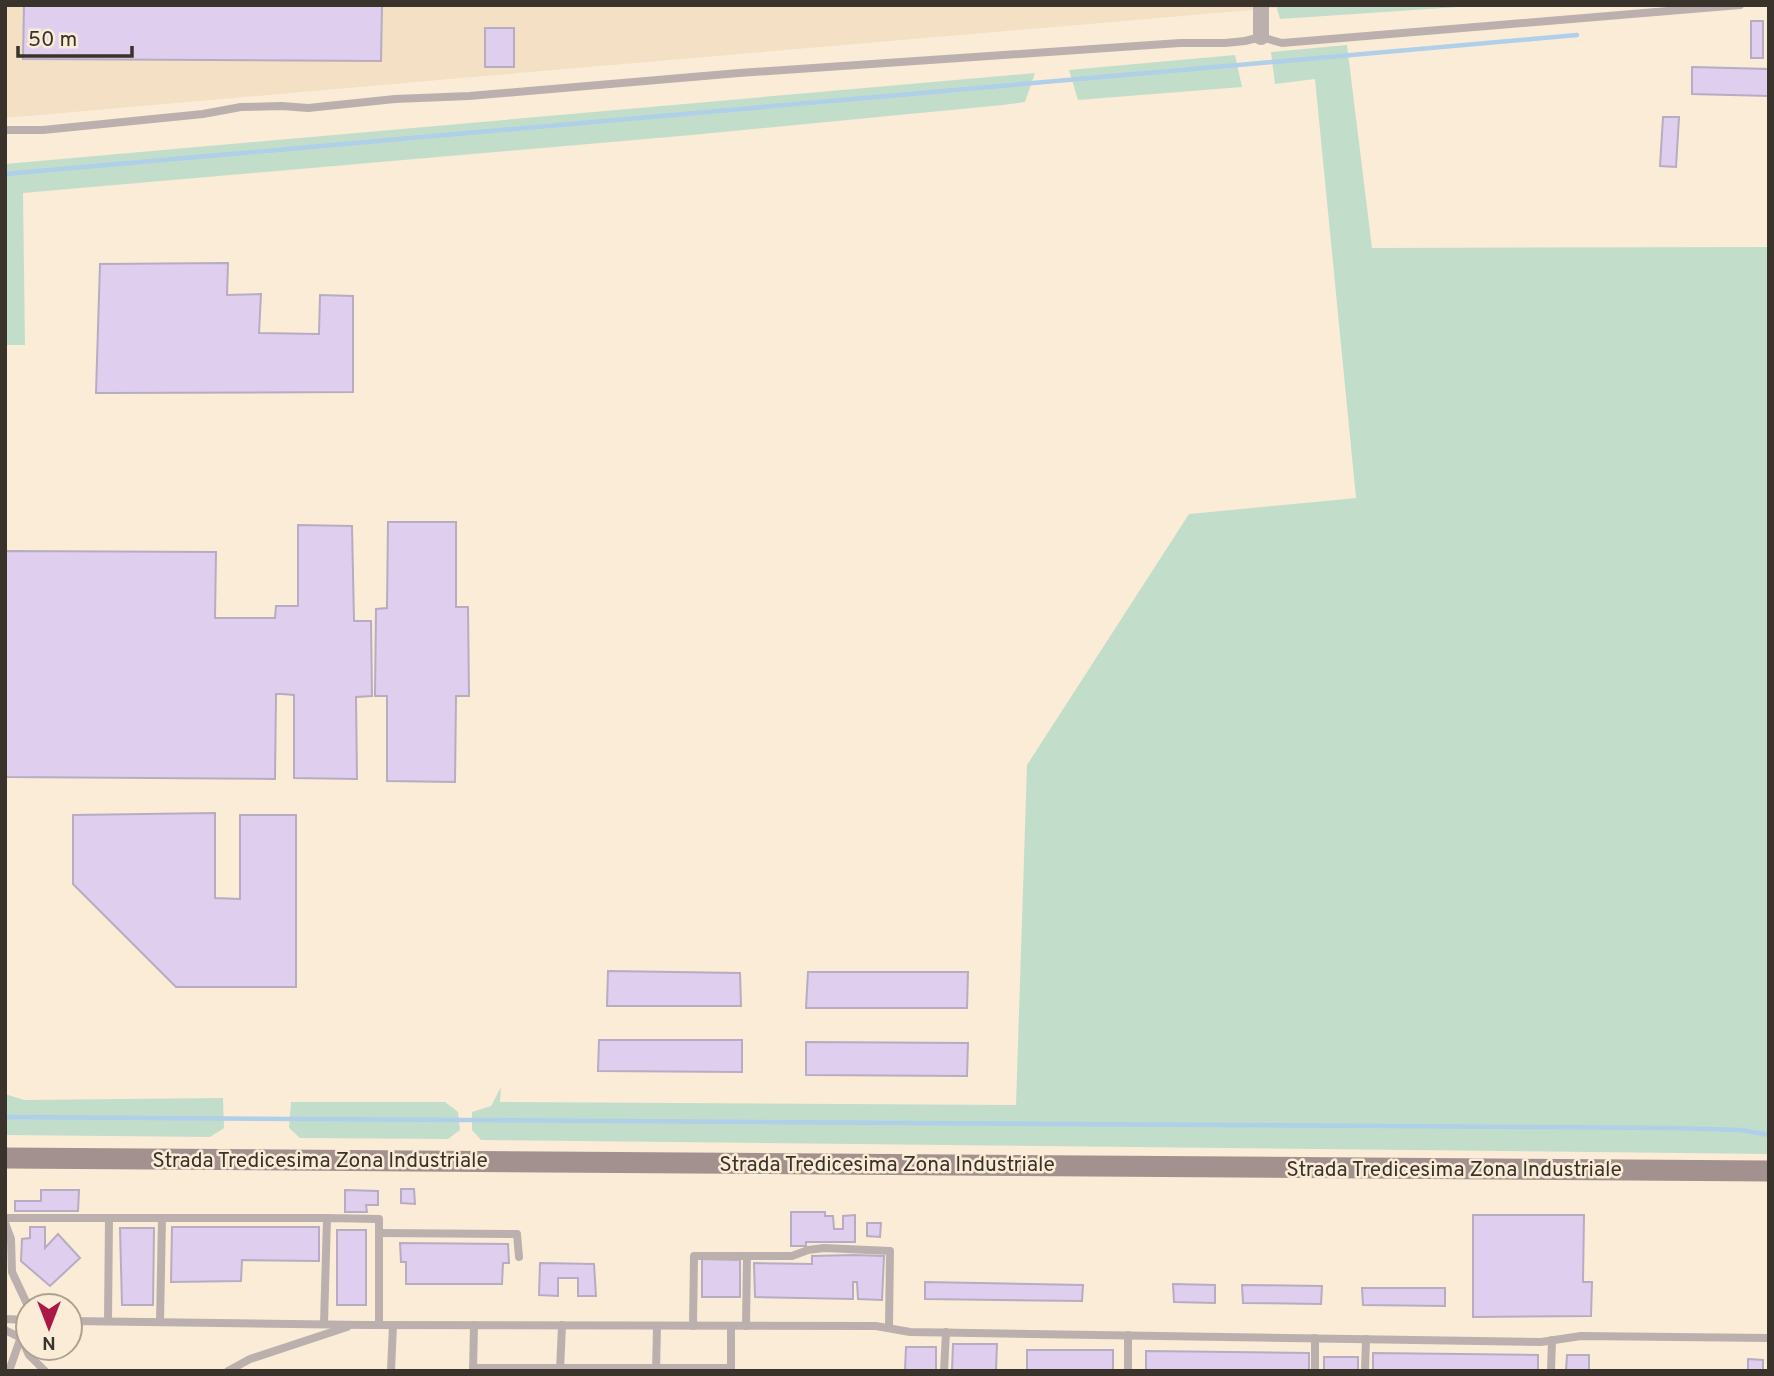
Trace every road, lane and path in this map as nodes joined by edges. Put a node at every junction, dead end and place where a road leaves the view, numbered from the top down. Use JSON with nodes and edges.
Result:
{"nodes":[{"id":1,"x":1261,"y":5,"type":"edge"},
{"id":2,"x":1740,"y":5,"type":"edge"},
{"id":3,"x":1261,"y":37,"type":"junction"},
{"id":4,"x":5,"y":130,"type":"edge"},
{"id":5,"x":5,"y":1157,"type":"edge"},
{"id":6,"x":1769,"y":1171,"type":"edge"},
{"id":7,"x":109,"y":1218,"type":"junction"},
{"id":8,"x":162,"y":1218,"type":"junction"},
{"id":9,"x":327,"y":1218,"type":"junction"},
{"id":10,"x":5,"y":1220,"type":"edge"},
{"id":11,"x":379,"y":1233,"type":"junction"},
{"id":12,"x":747,"y":1256,"type":"junction"},
{"id":13,"x":519,"y":1257,"type":"dead end"},
{"id":14,"x":21,"y":1292,"type":"edge"},
{"id":15,"x":84,"y":1321,"type":"edge"},
{"id":16,"x":108,"y":1321,"type":"junction"},
{"id":17,"x":160,"y":1322,"type":"junction"},
{"id":18,"x":324,"y":1324,"type":"junction"},
{"id":19,"x":355,"y":1325,"type":"junction"},
{"id":20,"x":379,"y":1325,"type":"junction"},
{"id":21,"x":393,"y":1325,"type":"junction"},
{"id":22,"x":474,"y":1325,"type":"junction"},
{"id":23,"x":562,"y":1325,"type":"junction"},
{"id":24,"x":657,"y":1326,"type":"junction"},
{"id":25,"x":693,"y":1326,"type":"junction"},
{"id":26,"x":732,"y":1326,"type":"junction"},
{"id":27,"x":746,"y":1326,"type":"junction"},
{"id":28,"x":889,"y":1328,"type":"junction"},
{"id":29,"x":946,"y":1332,"type":"junction"},
{"id":30,"x":1128,"y":1335,"type":"junction"},
{"id":31,"x":1315,"y":1338,"type":"junction"},
{"id":32,"x":1769,"y":1338,"type":"edge"},
{"id":33,"x":1366,"y":1339,"type":"junction"},
{"id":34,"x":1552,"y":1340,"type":"junction"},
{"id":35,"x":656,"y":1369,"type":"edge"},
{"id":36,"x":473,"y":1370,"type":"edge"},
{"id":37,"x":560,"y":1370,"type":"edge"},
{"id":38,"x":731,"y":1370,"type":"edge"},
{"id":39,"x":229,"y":1371,"type":"edge"},
{"id":40,"x":391,"y":1371,"type":"edge"},
{"id":41,"x":944,"y":1371,"type":"edge"},
{"id":42,"x":1128,"y":1371,"type":"edge"},
{"id":43,"x":1315,"y":1371,"type":"edge"},
{"id":44,"x":1365,"y":1371,"type":"edge"},
{"id":45,"x":1551,"y":1371,"type":"edge"}],
"edges":[{"from":1,"to":3,"type":"street"},
{"from":2,"to":3,"type":"lane"},
{"from":3,"to":4,"type":"lane"},
{"from":5,"to":6,"type":"street","name":"Strada Tredicesima Zona Industriale"},
{"from":7,"to":8,"type":"lane"},
{"from":7,"to":10,"type":"lane"},
{"from":7,"to":16,"type":"lane"},
{"from":8,"to":9,"type":"lane"},
{"from":8,"to":17,"type":"lane"},
{"from":9,"to":11,"type":"lane"},
{"from":9,"to":18,"type":"lane"},
{"from":10,"to":14,"type":"lane"},
{"from":11,"to":13,"type":"lane"},
{"from":11,"to":20,"type":"lane"},
{"from":12,"to":25,"type":"lane"},
{"from":12,"to":27,"type":"lane"},
{"from":12,"to":28,"type":"lane"},
{"from":15,"to":16,"type":"lane"},
{"from":16,"to":17,"type":"lane"},
{"from":17,"to":18,"type":"lane"},
{"from":18,"to":19,"type":"lane"},
{"from":19,"to":20,"type":"lane"},
{"from":19,"to":39,"type":"lane"},
{"from":20,"to":21,"type":"lane"},
{"from":21,"to":22,"type":"lane"},
{"from":21,"to":40,"type":"lane"},
{"from":22,"to":23,"type":"lane"},
{"from":22,"to":36,"type":"lane"},
{"from":23,"to":24,"type":"lane"},
{"from":23,"to":37,"type":"lane"},
{"from":24,"to":25,"type":"lane"},
{"from":24,"to":35,"type":"lane"},
{"from":25,"to":26,"type":"lane"},
{"from":26,"to":27,"type":"lane"},
{"from":26,"to":38,"type":"lane"},
{"from":27,"to":28,"type":"lane"},
{"from":28,"to":29,"type":"lane"},
{"from":29,"to":30,"type":"lane"},
{"from":29,"to":41,"type":"lane"},
{"from":30,"to":31,"type":"lane"},
{"from":30,"to":42,"type":"lane"},
{"from":31,"to":33,"type":"lane"},
{"from":31,"to":43,"type":"lane"},
{"from":32,"to":34,"type":"lane"},
{"from":33,"to":34,"type":"lane"},
{"from":33,"to":44,"type":"lane"},
{"from":34,"to":45,"type":"lane"},
{"from":35,"to":37,"type":"lane"},
{"from":35,"to":38,"type":"lane"},
{"from":36,"to":37,"type":"lane"}]}
